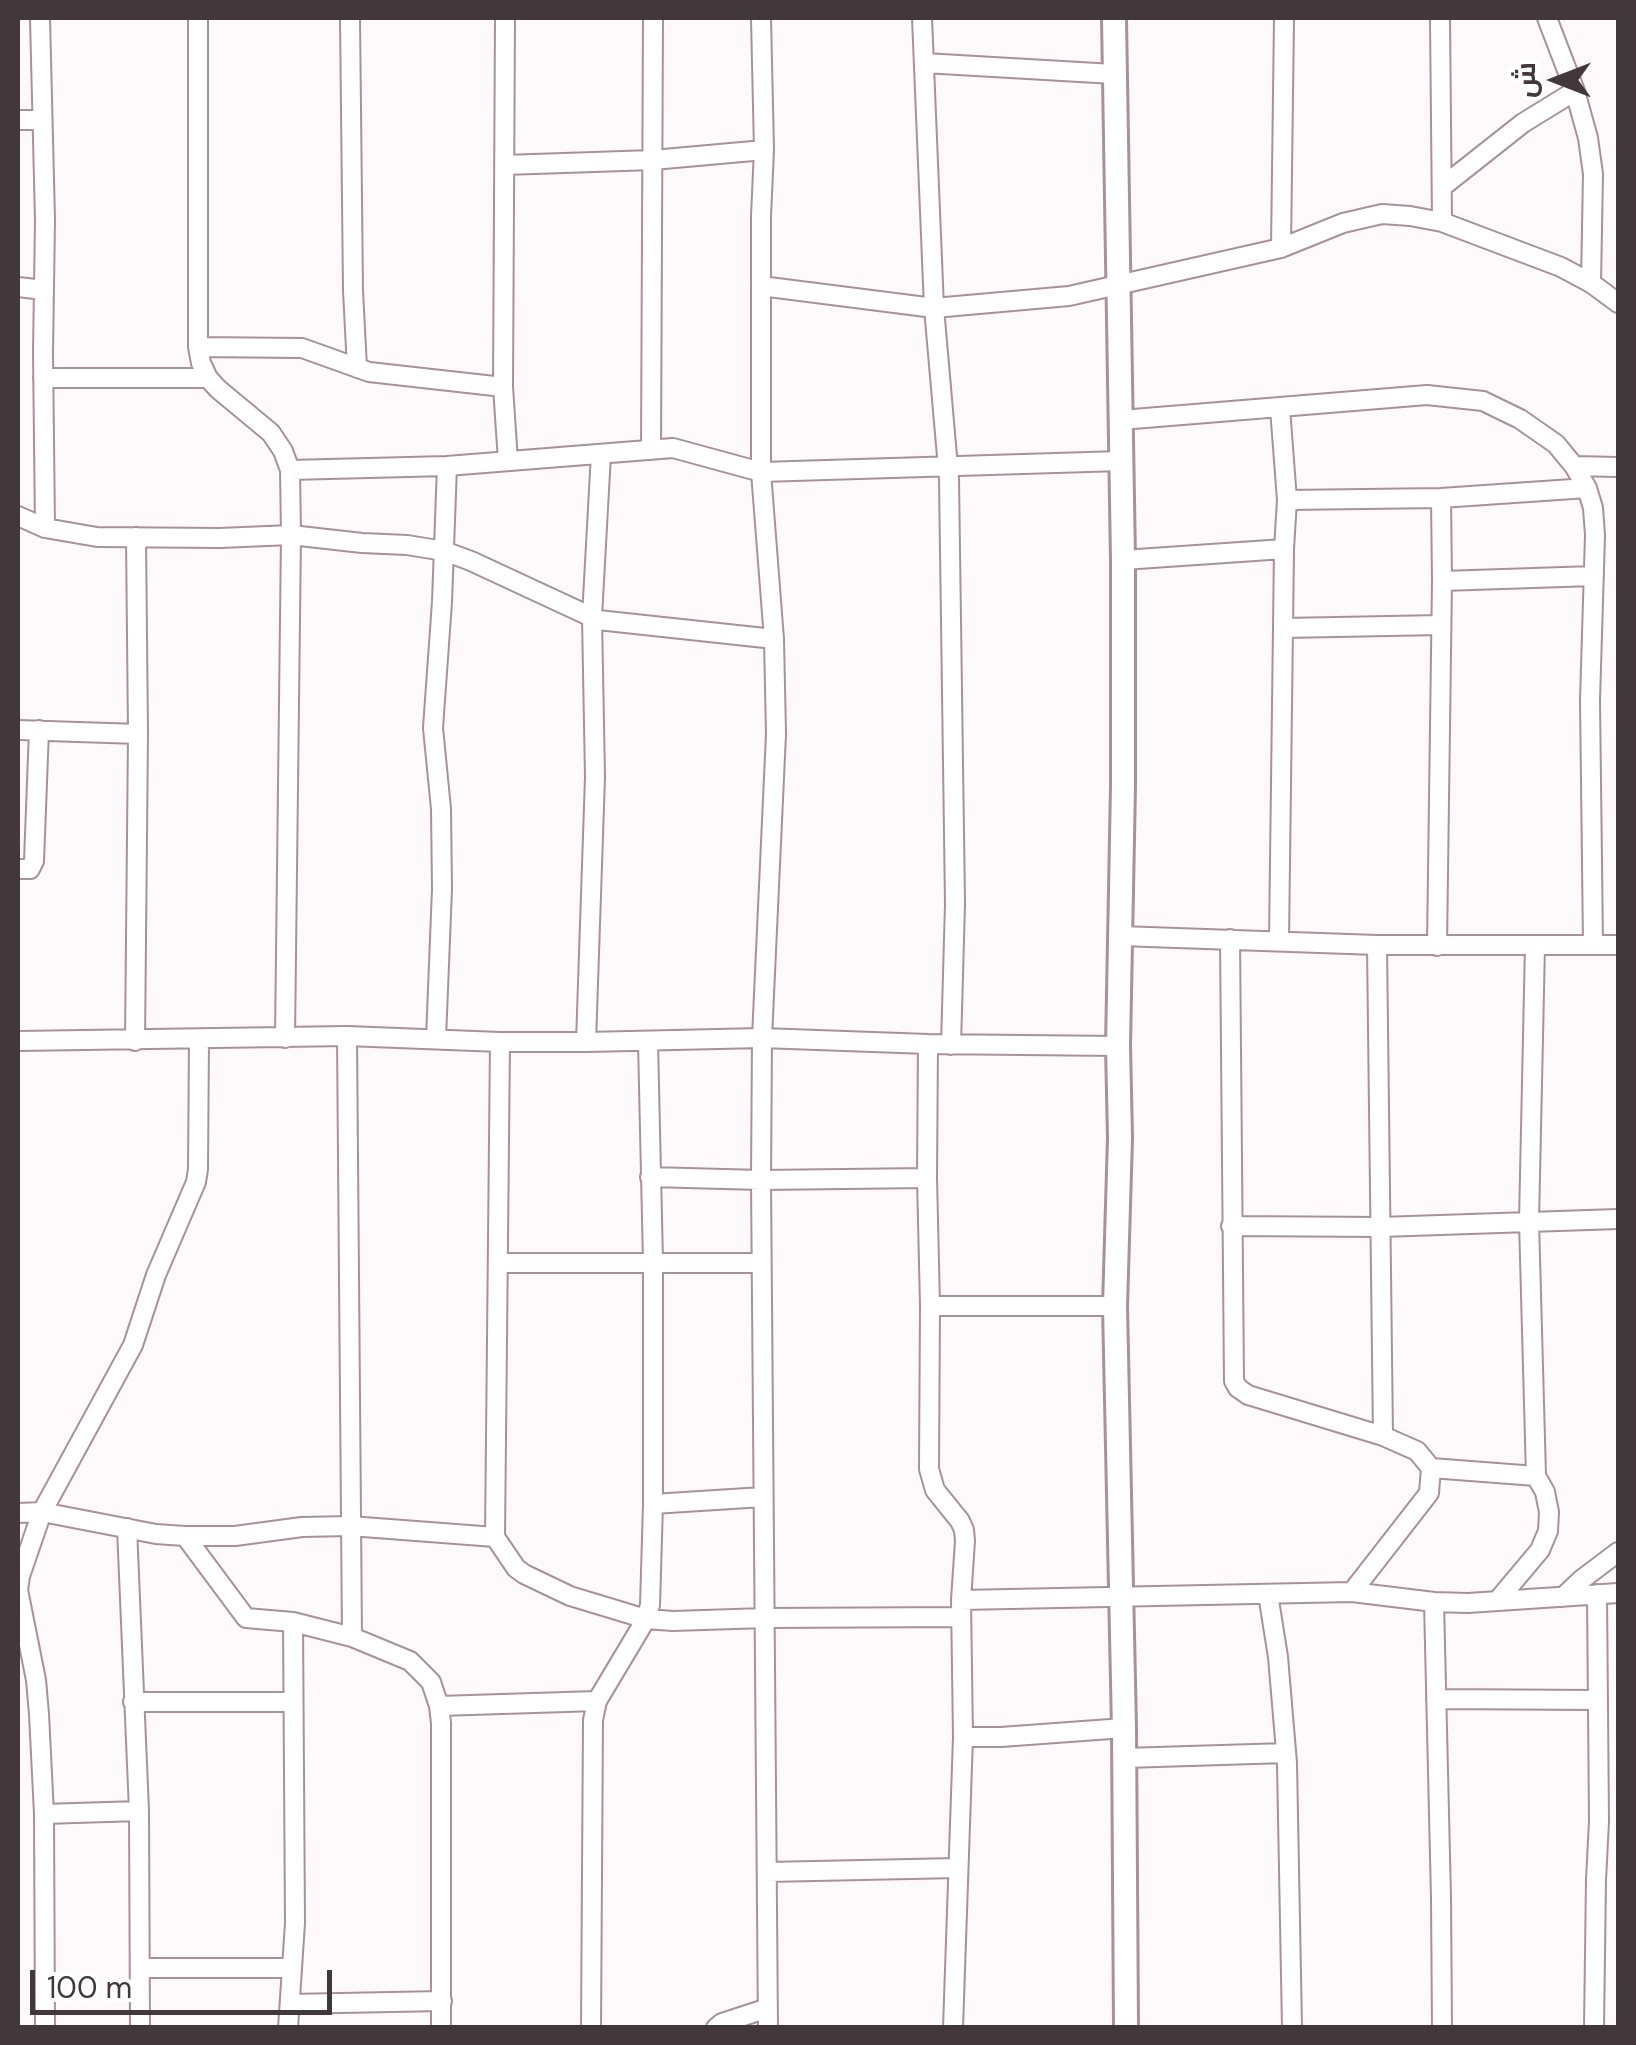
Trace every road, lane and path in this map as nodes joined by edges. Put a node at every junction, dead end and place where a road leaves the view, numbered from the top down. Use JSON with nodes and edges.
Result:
{"nodes":[{"id":1,"x":40,"y":18,"type":"edge"},
{"id":2,"x":198,"y":18,"type":"edge"},
{"id":3,"x":350,"y":18,"type":"edge"},
{"id":4,"x":505,"y":18,"type":"edge"},
{"id":5,"x":653,"y":18,"type":"edge"},
{"id":6,"x":761,"y":18,"type":"edge"},
{"id":7,"x":922,"y":18,"type":"edge"},
{"id":8,"x":1114,"y":18,"type":"edge"},
{"id":9,"x":1284,"y":18,"type":"edge"},
{"id":10,"x":1440,"y":18,"type":"edge"},
{"id":11,"x":1547,"y":18,"type":"edge"},
{"id":12,"x":924,"y":64,"type":"junction"},
{"id":13,"x":1114,"y":74,"type":"junction"},
{"id":14,"x":1575,"y":91,"type":"junction"},
{"id":15,"x":18,"y":120,"type":"edge"},
{"id":16,"x":42,"y":120,"type":"junction"},
{"id":17,"x":764,"y":150,"type":"junction"},
{"id":18,"x":653,"y":160,"type":"junction"},
{"id":19,"x":504,"y":165,"type":"junction"},
{"id":20,"x":1442,"y":188,"type":"junction"},
{"id":21,"x":1442,"y":222,"type":"junction"},
{"id":22,"x":1281,"y":248,"type":"junction"},
{"id":23,"x":1118,"y":283,"type":"junction"},
{"id":24,"x":1592,"y":283,"type":"junction"},
{"id":25,"x":761,"y":286,"type":"junction"},
{"id":26,"x":18,"y":287,"type":"edge"},
{"id":27,"x":44,"y":290,"type":"junction"},
{"id":28,"x":1618,"y":302,"type":"edge"},
{"id":29,"x":934,"y":308,"type":"junction"},
{"id":30,"x":198,"y":347,"type":"junction"},
{"id":31,"x":357,"y":368,"type":"junction"},
{"id":32,"x":44,"y":378,"type":"junction"},
{"id":33,"x":208,"y":378,"type":"junction"},
{"id":34,"x":503,"y":387,"type":"junction"},
{"id":35,"x":1280,"y":408,"type":"junction"},
{"id":36,"x":1121,"y":420,"type":"junction"},
{"id":37,"x":651,"y":450,"type":"junction"},
{"id":38,"x":601,"y":454,"type":"junction"},
{"id":39,"x":508,"y":461,"type":"junction"},
{"id":40,"x":1121,"y":461,"type":"junction"},
{"id":41,"x":949,"y":465,"type":"junction"},
{"id":42,"x":447,"y":466,"type":"junction"},
{"id":43,"x":1574,"y":466,"type":"junction"},
{"id":44,"x":1618,"y":467,"type":"edge"},
{"id":45,"x":290,"y":470,"type":"junction"},
{"id":46,"x":761,"y":472,"type":"junction"},
{"id":47,"x":1588,"y":488,"type":"junction"},
{"id":48,"x":1441,"y":498,"type":"junction"},
{"id":49,"x":1287,"y":500,"type":"junction"},
{"id":50,"x":18,"y":516,"type":"edge"},
{"id":51,"x":45,"y":528,"type":"junction"},
{"id":52,"x":291,"y":535,"type":"junction"},
{"id":53,"x":136,"y":537,"type":"junction"},
{"id":54,"x":1284,"y":549,"type":"junction"},
{"id":55,"x":444,"y":550,"type":"junction"},
{"id":56,"x":1123,"y":560,"type":"junction"},
{"id":57,"x":1594,"y":576,"type":"junction"},
{"id":58,"x":1442,"y":580,"type":"junction"},
{"id":59,"x":592,"y":617,"type":"junction"},
{"id":60,"x":1441,"y":625,"type":"junction"},
{"id":61,"x":1284,"y":628,"type":"junction"},
{"id":62,"x":774,"y":639,"type":"junction"},
{"id":63,"x":18,"y":730,"type":"edge"},
{"id":64,"x":39,"y":730,"type":"junction"},
{"id":65,"x":138,"y":734,"type":"junction"},
{"id":66,"x":18,"y":869,"type":"edge"},
{"id":67,"x":1120,"y":936,"type":"junction"},
{"id":68,"x":1230,"y":939,"type":"junction"},
{"id":69,"x":1280,"y":940,"type":"junction"},
{"id":70,"x":1593,"y":944,"type":"junction"},
{"id":71,"x":1378,"y":945,"type":"junction"},
{"id":72,"x":1536,"y":945,"type":"junction"},
{"id":73,"x":1618,"y":945,"type":"edge"},
{"id":74,"x":1437,"y":946,"type":"junction"},
{"id":75,"x":347,"y":1036,"type":"junction"},
{"id":76,"x":285,"y":1038,"type":"junction"},
{"id":77,"x":762,"y":1038,"type":"junction"},
{"id":78,"x":436,"y":1039,"type":"junction"},
{"id":79,"x":199,"y":1040,"type":"junction"},
{"id":80,"x":135,"y":1041,"type":"junction"},
{"id":81,"x":18,"y":1042,"type":"edge"},
{"id":82,"x":500,"y":1042,"type":"junction"},
{"id":83,"x":586,"y":1042,"type":"junction"},
{"id":84,"x":648,"y":1042,"type":"junction"},
{"id":85,"x":928,"y":1044,"type":"junction"},
{"id":86,"x":951,"y":1044,"type":"junction"},
{"id":87,"x":1118,"y":1046,"type":"junction"},
{"id":88,"x":650,"y":1177,"type":"junction"},
{"id":89,"x":927,"y":1178,"type":"junction"},
{"id":90,"x":761,"y":1180,"type":"junction"},
{"id":91,"x":1618,"y":1219,"type":"edge"},
{"id":92,"x":1529,"y":1221,"type":"junction"},
{"id":93,"x":1231,"y":1226,"type":"junction"},
{"id":94,"x":1380,"y":1227,"type":"junction"},
{"id":95,"x":652,"y":1262,"type":"junction"},
{"id":96,"x":499,"y":1263,"type":"junction"},
{"id":97,"x":761,"y":1263,"type":"junction"},
{"id":98,"x":930,"y":1306,"type":"junction"},
{"id":99,"x":1115,"y":1306,"type":"junction"},
{"id":100,"x":1382,"y":1436,"type":"junction"},
{"id":101,"x":1431,"y":1468,"type":"junction"},
{"id":102,"x":1536,"y":1476,"type":"junction"},
{"id":103,"x":764,"y":1497,"type":"junction"},
{"id":104,"x":652,"y":1504,"type":"junction"},
{"id":105,"x":42,"y":1512,"type":"junction"},
{"id":106,"x":18,"y":1513,"type":"edge"},
{"id":107,"x":350,"y":1526,"type":"junction"},
{"id":108,"x":127,"y":1528,"type":"junction"},
{"id":109,"x":185,"y":1536,"type":"junction"},
{"id":110,"x":495,"y":1537,"type":"junction"},
{"id":111,"x":1618,"y":1552,"type":"edge"},
{"id":112,"x":1352,"y":1592,"type":"junction"},
{"id":113,"x":1618,"y":1593,"type":"edge"},
{"id":114,"x":1268,"y":1594,"type":"junction"},
{"id":115,"x":1596,"y":1594,"type":"junction"},
{"id":116,"x":1120,"y":1596,"type":"junction"},
{"id":117,"x":1562,"y":1598,"type":"junction"},
{"id":118,"x":1498,"y":1600,"type":"junction"},
{"id":119,"x":1434,"y":1602,"type":"junction"},
{"id":120,"x":961,"y":1608,"type":"junction"},
{"id":121,"x":765,"y":1618,"type":"junction"},
{"id":122,"x":646,"y":1619,"type":"junction"},
{"id":123,"x":294,"y":1622,"type":"junction"},
{"id":124,"x":352,"y":1637,"type":"junction"},
{"id":125,"x":1436,"y":1700,"type":"junction"},
{"id":126,"x":1598,"y":1700,"type":"junction"},
{"id":127,"x":597,"y":1701,"type":"junction"},
{"id":128,"x":134,"y":1702,"type":"junction"},
{"id":129,"x":294,"y":1702,"type":"junction"},
{"id":130,"x":439,"y":1706,"type":"junction"},
{"id":131,"x":1124,"y":1728,"type":"junction"},
{"id":132,"x":963,"y":1736,"type":"junction"},
{"id":133,"x":1286,"y":1753,"type":"junction"},
{"id":134,"x":1124,"y":1758,"type":"junction"},
{"id":135,"x":139,"y":1811,"type":"junction"},
{"id":136,"x":44,"y":1814,"type":"junction"},
{"id":137,"x":958,"y":1868,"type":"junction"},
{"id":138,"x":767,"y":1872,"type":"junction"},
{"id":139,"x":141,"y":1968,"type":"junction"},
{"id":140,"x":292,"y":1968,"type":"junction"},
{"id":141,"x":442,"y":2001,"type":"junction"},
{"id":142,"x":290,"y":2004,"type":"junction"},
{"id":143,"x":768,"y":2008,"type":"junction"},
{"id":144,"x":45,"y":2028,"type":"edge"},
{"id":145,"x":140,"y":2028,"type":"edge"},
{"id":146,"x":288,"y":2028,"type":"edge"},
{"id":147,"x":441,"y":2028,"type":"edge"},
{"id":148,"x":591,"y":2028,"type":"edge"},
{"id":149,"x":716,"y":2028,"type":"edge"},
{"id":150,"x":768,"y":2028,"type":"edge"},
{"id":151,"x":953,"y":2028,"type":"edge"},
{"id":152,"x":1126,"y":2028,"type":"edge"},
{"id":153,"x":1292,"y":2028,"type":"edge"},
{"id":154,"x":1442,"y":2028,"type":"edge"},
{"id":155,"x":1594,"y":2028,"type":"edge"}],
"edges":[{"from":1,"to":16,"type":"street"},
{"from":2,"to":30,"type":"street"},
{"from":3,"to":31,"type":"street"},
{"from":4,"to":19,"type":"street"},
{"from":5,"to":18,"type":"street"},
{"from":6,"to":17,"type":"street"},
{"from":7,"to":12,"type":"street"},
{"from":8,"to":13,"type":"street"},
{"from":9,"to":22,"type":"street"},
{"from":10,"to":20,"type":"street"},
{"from":11,"to":14,"type":"street"},
{"from":12,"to":13,"type":"street"},
{"from":12,"to":29,"type":"street"},
{"from":13,"to":23,"type":"street"},
{"from":14,"to":20,"type":"street"},
{"from":14,"to":24,"type":"street"},
{"from":15,"to":16,"type":"street"},
{"from":16,"to":27,"type":"street"},
{"from":17,"to":18,"type":"street"},
{"from":17,"to":25,"type":"street"},
{"from":18,"to":19,"type":"street"},
{"from":18,"to":37,"type":"street"},
{"from":19,"to":34,"type":"street"},
{"from":20,"to":21,"type":"street"},
{"from":21,"to":22,"type":"street"},
{"from":21,"to":24,"type":"street"},
{"from":22,"to":23,"type":"street"},
{"from":23,"to":29,"type":"street"},
{"from":23,"to":36,"type":"street"},
{"from":24,"to":28,"type":"street"},
{"from":25,"to":29,"type":"street"},
{"from":25,"to":46,"type":"street"},
{"from":26,"to":27,"type":"street"},
{"from":27,"to":32,"type":"street"},
{"from":29,"to":41,"type":"street"},
{"from":30,"to":31,"type":"street"},
{"from":30,"to":33,"type":"street"},
{"from":31,"to":34,"type":"street"},
{"from":32,"to":33,"type":"street"},
{"from":32,"to":51,"type":"street"},
{"from":33,"to":45,"type":"street"},
{"from":34,"to":39,"type":"street"},
{"from":35,"to":36,"type":"street"},
{"from":35,"to":43,"type":"street"},
{"from":35,"to":49,"type":"street"},
{"from":36,"to":40,"type":"street"},
{"from":37,"to":38,"type":"street"},
{"from":37,"to":46,"type":"street"},
{"from":38,"to":39,"type":"street"},
{"from":38,"to":59,"type":"street"},
{"from":39,"to":42,"type":"street"},
{"from":40,"to":41,"type":"street"},
{"from":40,"to":56,"type":"street"},
{"from":41,"to":46,"type":"street"},
{"from":41,"to":86,"type":"street"},
{"from":42,"to":45,"type":"street"},
{"from":42,"to":55,"type":"street"},
{"from":43,"to":44,"type":"street"},
{"from":43,"to":47,"type":"street"},
{"from":45,"to":52,"type":"street"},
{"from":46,"to":62,"type":"street"},
{"from":47,"to":48,"type":"street"},
{"from":47,"to":57,"type":"street"},
{"from":48,"to":49,"type":"street"},
{"from":48,"to":58,"type":"street"},
{"from":49,"to":54,"type":"street"},
{"from":50,"to":51,"type":"street"},
{"from":51,"to":53,"type":"street"},
{"from":52,"to":53,"type":"street"},
{"from":52,"to":55,"type":"street"},
{"from":52,"to":76,"type":"street"},
{"from":53,"to":65,"type":"street"},
{"from":54,"to":56,"type":"street"},
{"from":54,"to":61,"type":"street"},
{"from":55,"to":59,"type":"street"},
{"from":55,"to":78,"type":"street"},
{"from":56,"to":67,"type":"street"},
{"from":57,"to":58,"type":"street"},
{"from":57,"to":70,"type":"street"},
{"from":58,"to":60,"type":"street"},
{"from":59,"to":62,"type":"street"},
{"from":59,"to":83,"type":"street"},
{"from":60,"to":61,"type":"street"},
{"from":60,"to":74,"type":"street"},
{"from":61,"to":69,"type":"street"},
{"from":62,"to":77,"type":"street"},
{"from":63,"to":64,"type":"street"},
{"from":64,"to":65,"type":"street"},
{"from":64,"to":66,"type":"street"},
{"from":65,"to":80,"type":"street"},
{"from":67,"to":68,"type":"street"},
{"from":67,"to":87,"type":"street"},
{"from":68,"to":69,"type":"street"},
{"from":68,"to":93,"type":"street"},
{"from":69,"to":71,"type":"street"},
{"from":70,"to":72,"type":"street"},
{"from":70,"to":73,"type":"street"},
{"from":71,"to":74,"type":"street"},
{"from":71,"to":94,"type":"street"},
{"from":72,"to":74,"type":"street"},
{"from":72,"to":92,"type":"street"},
{"from":75,"to":76,"type":"street"},
{"from":75,"to":78,"type":"street"},
{"from":75,"to":107,"type":"street"},
{"from":76,"to":79,"type":"street"},
{"from":77,"to":84,"type":"street"},
{"from":77,"to":85,"type":"street"},
{"from":77,"to":90,"type":"street"},
{"from":78,"to":82,"type":"street"},
{"from":79,"to":80,"type":"street"},
{"from":79,"to":105,"type":"street"},
{"from":80,"to":81,"type":"street"},
{"from":82,"to":83,"type":"street"},
{"from":82,"to":96,"type":"street"},
{"from":83,"to":84,"type":"street"},
{"from":84,"to":88,"type":"street"},
{"from":85,"to":86,"type":"street"},
{"from":85,"to":89,"type":"street"},
{"from":86,"to":87,"type":"street"},
{"from":87,"to":99,"type":"street"},
{"from":88,"to":90,"type":"street"},
{"from":88,"to":95,"type":"street"},
{"from":89,"to":90,"type":"street"},
{"from":89,"to":98,"type":"street"},
{"from":90,"to":97,"type":"street"},
{"from":91,"to":92,"type":"street"},
{"from":92,"to":94,"type":"street"},
{"from":92,"to":102,"type":"street"},
{"from":93,"to":94,"type":"street"},
{"from":93,"to":100,"type":"street"},
{"from":94,"to":100,"type":"street"},
{"from":95,"to":96,"type":"street"},
{"from":95,"to":97,"type":"street"},
{"from":95,"to":104,"type":"street"},
{"from":96,"to":110,"type":"street"},
{"from":97,"to":103,"type":"street"},
{"from":98,"to":99,"type":"street"},
{"from":98,"to":120,"type":"street"},
{"from":99,"to":116,"type":"street"},
{"from":100,"to":101,"type":"street"},
{"from":101,"to":102,"type":"street"},
{"from":101,"to":112,"type":"street"},
{"from":102,"to":118,"type":"street"},
{"from":103,"to":104,"type":"street"},
{"from":103,"to":121,"type":"street"},
{"from":104,"to":122,"type":"street"},
{"from":105,"to":106,"type":"street"},
{"from":105,"to":108,"type":"street"},
{"from":105,"to":136,"type":"street"},
{"from":107,"to":109,"type":"street"},
{"from":107,"to":110,"type":"street"},
{"from":107,"to":124,"type":"street"},
{"from":108,"to":109,"type":"street"},
{"from":108,"to":128,"type":"street"},
{"from":109,"to":123,"type":"street"},
{"from":110,"to":122,"type":"street"},
{"from":111,"to":117,"type":"street"},
{"from":112,"to":114,"type":"street"},
{"from":112,"to":119,"type":"street"},
{"from":113,"to":115,"type":"street"},
{"from":114,"to":116,"type":"street"},
{"from":114,"to":133,"type":"street"},
{"from":115,"to":117,"type":"street"},
{"from":115,"to":126,"type":"street"},
{"from":116,"to":120,"type":"street"},
{"from":116,"to":131,"type":"street"},
{"from":117,"to":118,"type":"street"},
{"from":118,"to":119,"type":"street"},
{"from":119,"to":125,"type":"street"},
{"from":120,"to":121,"type":"street"},
{"from":120,"to":132,"type":"street"},
{"from":121,"to":122,"type":"street"},
{"from":121,"to":138,"type":"street"},
{"from":122,"to":127,"type":"street"},
{"from":123,"to":124,"type":"street"},
{"from":123,"to":129,"type":"street"},
{"from":124,"to":130,"type":"street"},
{"from":125,"to":126,"type":"street"},
{"from":125,"to":154,"type":"street"},
{"from":126,"to":155,"type":"street"},
{"from":127,"to":130,"type":"street"},
{"from":127,"to":148,"type":"street"},
{"from":128,"to":129,"type":"street"},
{"from":128,"to":135,"type":"street"},
{"from":129,"to":140,"type":"street"},
{"from":130,"to":141,"type":"street"},
{"from":131,"to":132,"type":"street"},
{"from":131,"to":134,"type":"street"},
{"from":132,"to":137,"type":"street"},
{"from":133,"to":134,"type":"street"},
{"from":133,"to":153,"type":"street"},
{"from":134,"to":152,"type":"street"},
{"from":135,"to":136,"type":"street"},
{"from":135,"to":139,"type":"street"},
{"from":136,"to":144,"type":"street"},
{"from":137,"to":138,"type":"street"},
{"from":137,"to":151,"type":"street"},
{"from":138,"to":143,"type":"street"},
{"from":139,"to":140,"type":"street"},
{"from":139,"to":145,"type":"street"},
{"from":140,"to":142,"type":"street"},
{"from":141,"to":142,"type":"street"},
{"from":141,"to":147,"type":"street"},
{"from":142,"to":146,"type":"street"},
{"from":143,"to":149,"type":"street"},
{"from":143,"to":150,"type":"street"}]}
